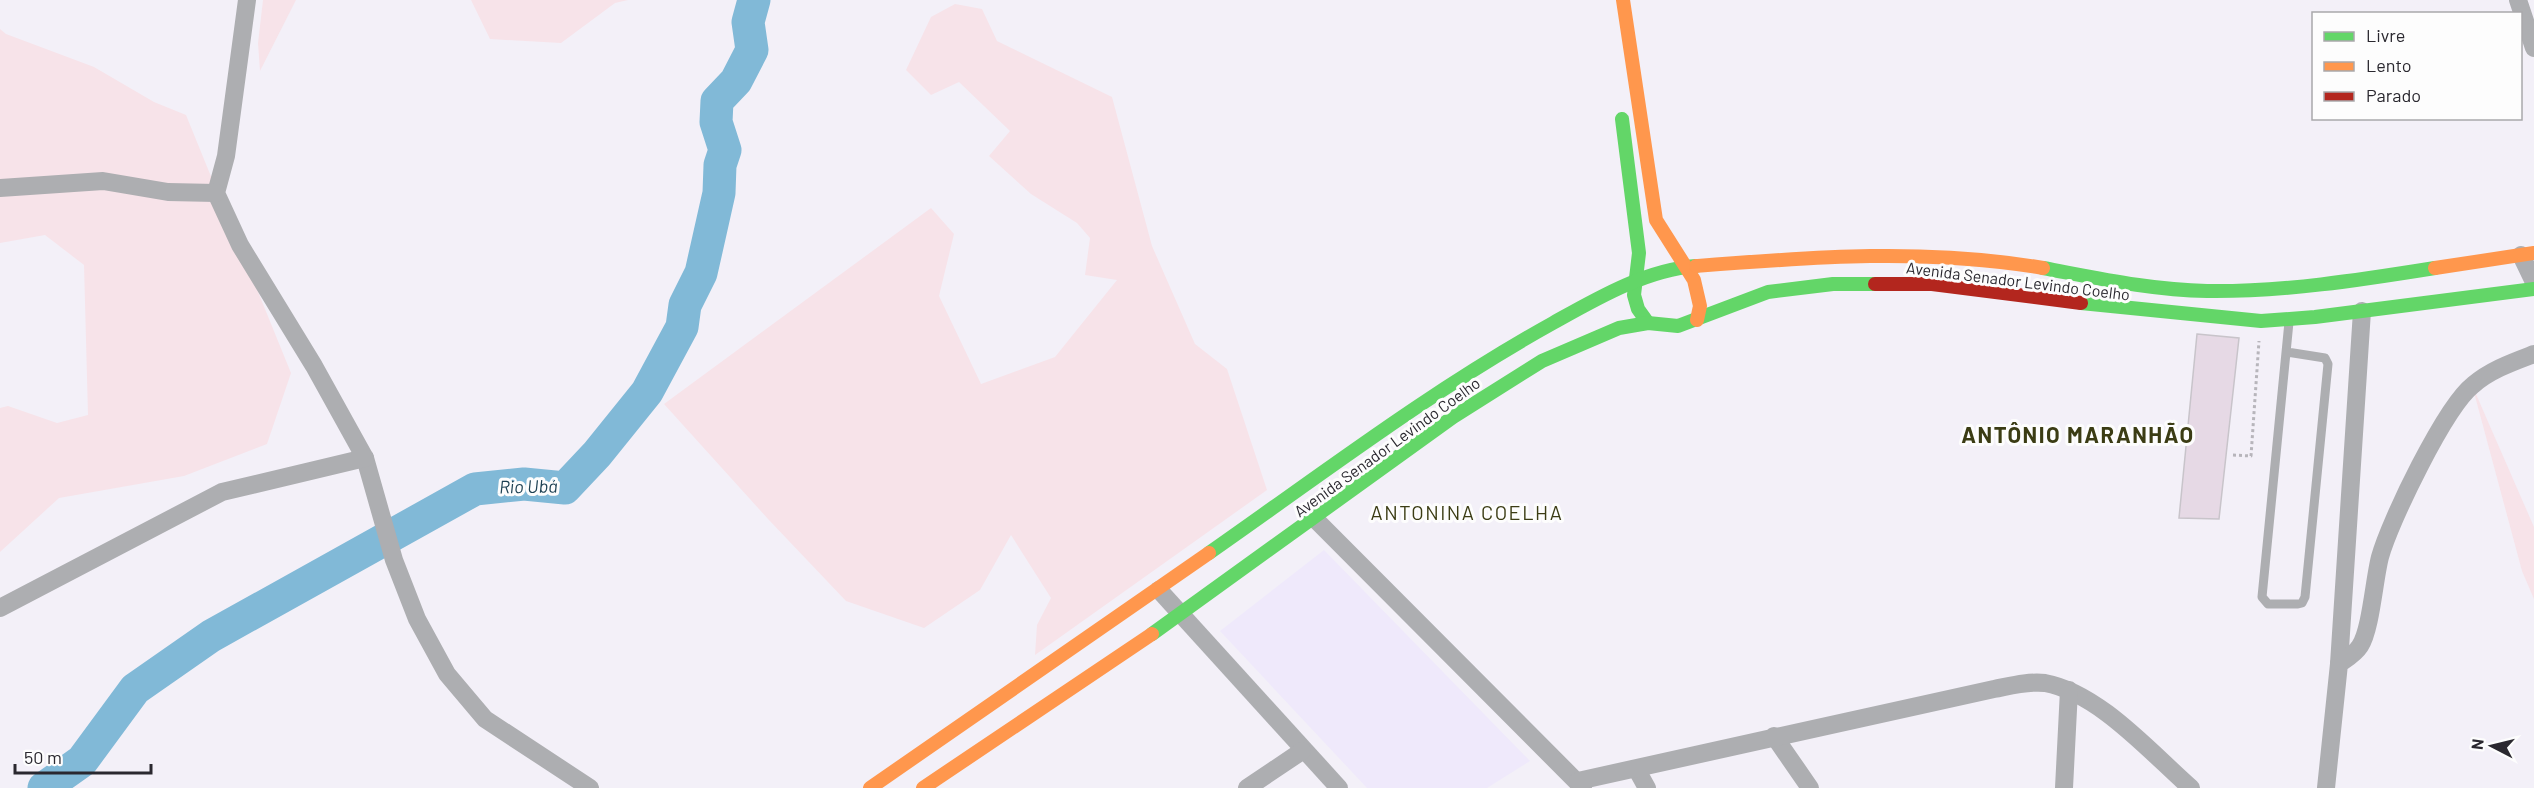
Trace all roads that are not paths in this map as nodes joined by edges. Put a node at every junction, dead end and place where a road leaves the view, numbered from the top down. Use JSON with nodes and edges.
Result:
{"nodes":[{"id":1,"x":1623,"y":0,"type":"edge"},
{"id":2,"x":2518,"y":0,"type":"edge"},
{"id":3,"x":245,"y":1,"type":"edge"},
{"id":4,"x":2534,"y":48,"type":"edge"},
{"id":5,"x":1619,"y":101,"type":"dead end"},
{"id":6,"x":0,"y":188,"type":"edge"},
{"id":7,"x":216,"y":193,"type":"junction"},
{"id":8,"x":2528,"y":254,"type":"edge"},
{"id":9,"x":1685,"y":267,"type":"junction"},
{"id":10,"x":1635,"y":282,"type":"junction"},
{"id":11,"x":2534,"y":282,"type":"edge"},
{"id":12,"x":2534,"y":289,"type":"edge"},
{"id":13,"x":2362,"y":311,"type":"junction"},
{"id":14,"x":2290,"y":319,"type":"junction"},
{"id":15,"x":1697,"y":320,"type":"junction"},
{"id":16,"x":1648,"y":323,"type":"junction"},
{"id":17,"x":2287,"y":352,"type":"junction"},
{"id":18,"x":2534,"y":354,"type":"edge"},
{"id":19,"x":365,"y":458,"type":"junction"},
{"id":20,"x":1315,"y":519,"type":"junction"},
{"id":21,"x":1159,"y":590,"type":"junction"},
{"id":22,"x":0,"y":608,"type":"edge"},
{"id":23,"x":1182,"y":614,"type":"junction"},
{"id":24,"x":2339,"y":664,"type":"junction"},
{"id":25,"x":2070,"y":690,"type":"junction"},
{"id":26,"x":1774,"y":736,"type":"junction"},
{"id":27,"x":1302,"y":751,"type":"junction"},
{"id":28,"x":1637,"y":770,"type":"junction"},
{"id":29,"x":1581,"y":784,"type":"edge"},
{"id":30,"x":590,"y":788,"type":"edge"},
{"id":31,"x":870,"y":788,"type":"edge"},
{"id":32,"x":923,"y":788,"type":"edge"},
{"id":33,"x":1247,"y":788,"type":"edge"},
{"id":34,"x":1339,"y":788,"type":"edge"},
{"id":35,"x":1647,"y":788,"type":"edge"},
{"id":36,"x":1810,"y":788,"type":"edge"},
{"id":37,"x":2064,"y":788,"type":"edge"},
{"id":38,"x":2191,"y":788,"type":"edge"},
{"id":39,"x":2326,"y":788,"type":"edge"}],
"edges":[{"from":1,"to":9,"type":"street"},
{"from":2,"to":4,"type":"street"},
{"from":3,"to":7,"type":"street"},
{"from":5,"to":10,"type":"street"},
{"from":6,"to":7,"type":"street"},
{"from":7,"to":19,"type":"street"},
{"from":8,"to":9,"type":"street"},
{"from":8,"to":11,"type":"street"},
{"from":9,"to":10,"type":"street"},
{"from":9,"to":15,"type":"street"},
{"from":10,"to":16,"type":"street"},
{"from":10,"to":21,"type":"street"},
{"from":12,"to":13,"type":"street","name":"Avenida Senador Levindo Coelho"},
{"from":13,"to":14,"type":"street","name":"Avenida Senador Levindo Coelho"},
{"from":13,"to":24,"type":"street"},
{"from":14,"to":15,"type":"street","name":"Avenida Senador Levindo Coelho"},
{"from":14,"to":17,"type":"lane"},
{"from":15,"to":16,"type":"street","name":"Avenida Senador Levindo Coelho"},
{"from":16,"to":20,"type":"street","name":"Avenida Senador Levindo Coelho"},
{"from":17,"to":17,"type":"lane"},
{"from":18,"to":24,"type":"street"},
{"from":19,"to":22,"type":"street"},
{"from":19,"to":30,"type":"street"},
{"from":20,"to":23,"type":"street","name":"Avenida Senador Levindo Coelho"},
{"from":20,"to":29,"type":"street"},
{"from":21,"to":23,"type":"street"},
{"from":21,"to":31,"type":"street"},
{"from":23,"to":27,"type":"street"},
{"from":23,"to":32,"type":"street","name":"Avenida Senador Levindo Coelho"},
{"from":24,"to":39,"type":"street"},
{"from":25,"to":26,"type":"street"},
{"from":25,"to":37,"type":"street"},
{"from":25,"to":38,"type":"street"},
{"from":26,"to":28,"type":"street"},
{"from":26,"to":36,"type":"street"},
{"from":27,"to":33,"type":"street"},
{"from":27,"to":34,"type":"street"},
{"from":28,"to":29,"type":"street"},
{"from":28,"to":35,"type":"street"}]}
